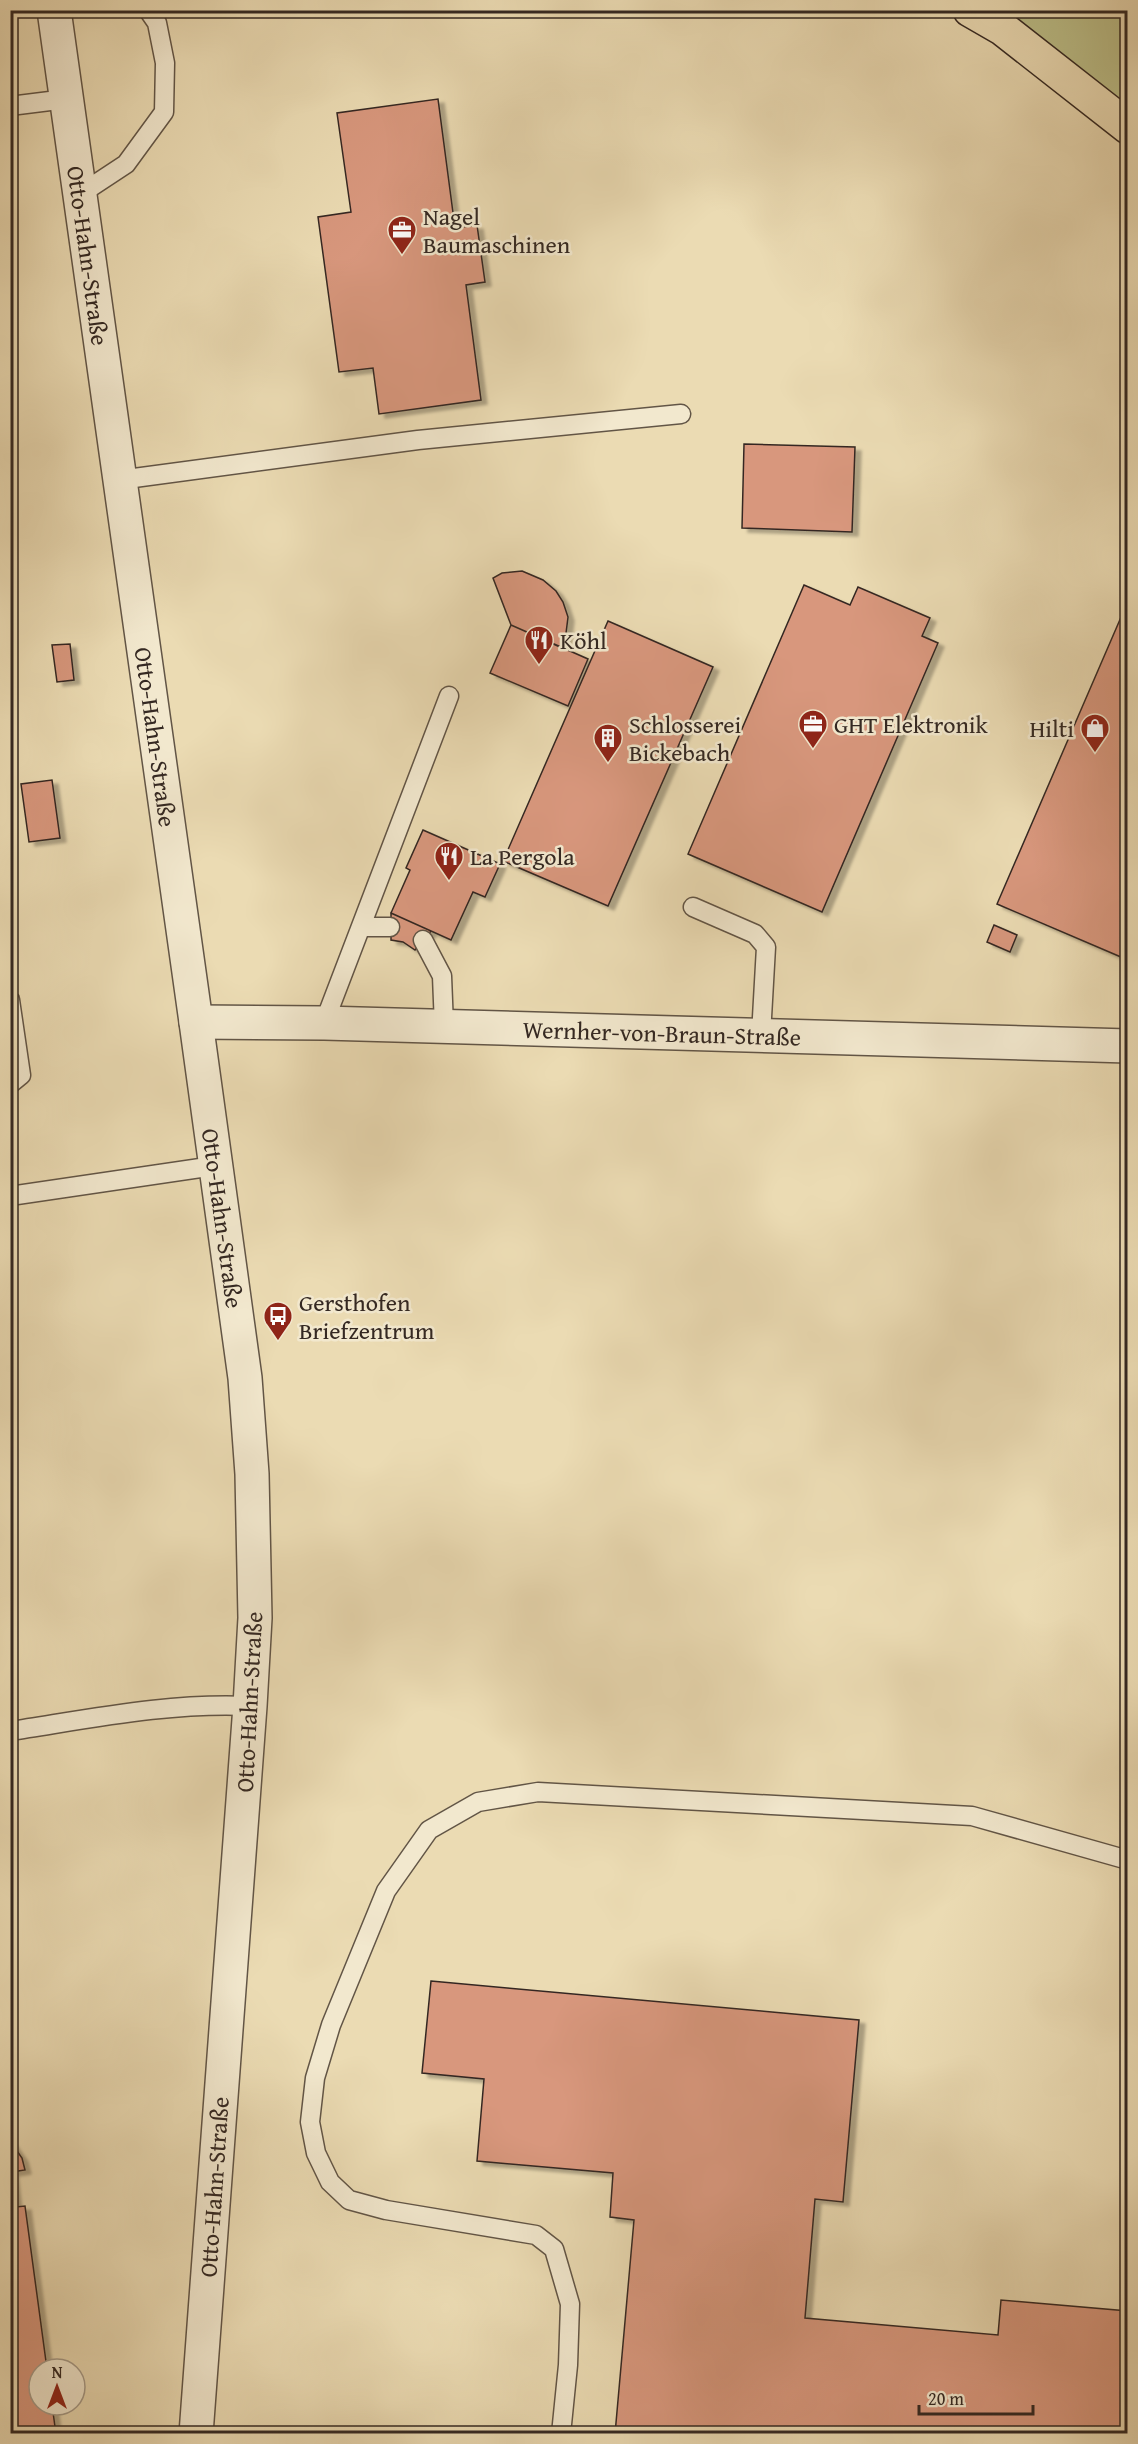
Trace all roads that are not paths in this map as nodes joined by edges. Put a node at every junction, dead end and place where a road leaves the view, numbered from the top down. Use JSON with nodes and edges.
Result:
{"nodes":[{"id":1,"x":54,"y":10,"type":"edge"},
{"id":2,"x":148,"y":10,"type":"edge"},
{"id":3,"x":970,"y":10,"type":"edge"},
{"id":4,"x":66,"y":99,"type":"junction"},
{"id":5,"x":10,"y":106,"type":"edge"},
{"id":6,"x":1128,"y":127,"type":"edge"},
{"id":7,"x":79,"y":195,"type":"junction"},
{"id":8,"x":681,"y":414,"type":"dead end"},
{"id":9,"x":119,"y":480,"type":"junction"},
{"id":10,"x":449,"y":696,"type":"dead end"},
{"id":11,"x":693,"y":907,"type":"dead end"},
{"id":12,"x":361,"y":927,"type":"junction"},
{"id":13,"x":390,"y":927,"type":"dead end"},
{"id":14,"x":423,"y":940,"type":"dead end"},
{"id":15,"x":10,"y":1000,"type":"edge"},
{"id":16,"x":196,"y":1022,"type":"junction"},
{"id":17,"x":324,"y":1023,"type":"junction"},
{"id":18,"x":444,"y":1026,"type":"junction"},
{"id":19,"x":760,"y":1035,"type":"junction"},
{"id":20,"x":1128,"y":1046,"type":"edge"},
{"id":21,"x":10,"y":1084,"type":"edge"},
{"id":22,"x":214,"y":1166,"type":"junction"},
{"id":23,"x":10,"y":1196,"type":"edge"},
{"id":24,"x":250,"y":1706,"type":"junction"},
{"id":25,"x":10,"y":1731,"type":"edge"},
{"id":26,"x":1128,"y":1860,"type":"edge"},
{"id":27,"x":196,"y":2433,"type":"edge"},
{"id":28,"x":561,"y":2433,"type":"edge"}],
"edges":[{"from":1,"to":4,"type":"street","name":"Otto-Hahn-Straße"},
{"from":2,"to":7,"type":"lane"},
{"from":3,"to":6,"type":"highway"},
{"from":4,"to":5,"type":"lane"},
{"from":4,"to":7,"type":"street","name":"Otto-Hahn-Straße"},
{"from":7,"to":9,"type":"street","name":"Otto-Hahn-Straße"},
{"from":8,"to":9,"type":"lane"},
{"from":9,"to":16,"type":"street","name":"Otto-Hahn-Straße"},
{"from":10,"to":12,"type":"lane"},
{"from":11,"to":19,"type":"lane"},
{"from":12,"to":13,"type":"lane"},
{"from":12,"to":17,"type":"lane"},
{"from":14,"to":18,"type":"lane"},
{"from":15,"to":21,"type":"lane"},
{"from":16,"to":17,"type":"street","name":"Wernher-von-Braun-Straße"},
{"from":16,"to":22,"type":"street","name":"Otto-Hahn-Straße"},
{"from":17,"to":18,"type":"street","name":"Wernher-von-Braun-Straße"},
{"from":18,"to":19,"type":"street","name":"Wernher-von-Braun-Straße"},
{"from":19,"to":20,"type":"street","name":"Wernher-von-Braun-Straße"},
{"from":22,"to":23,"type":"lane"},
{"from":22,"to":24,"type":"street","name":"Otto-Hahn-Straße"},
{"from":24,"to":25,"type":"lane"},
{"from":24,"to":27,"type":"street","name":"Otto-Hahn-Straße"},
{"from":26,"to":28,"type":"lane"}]}
